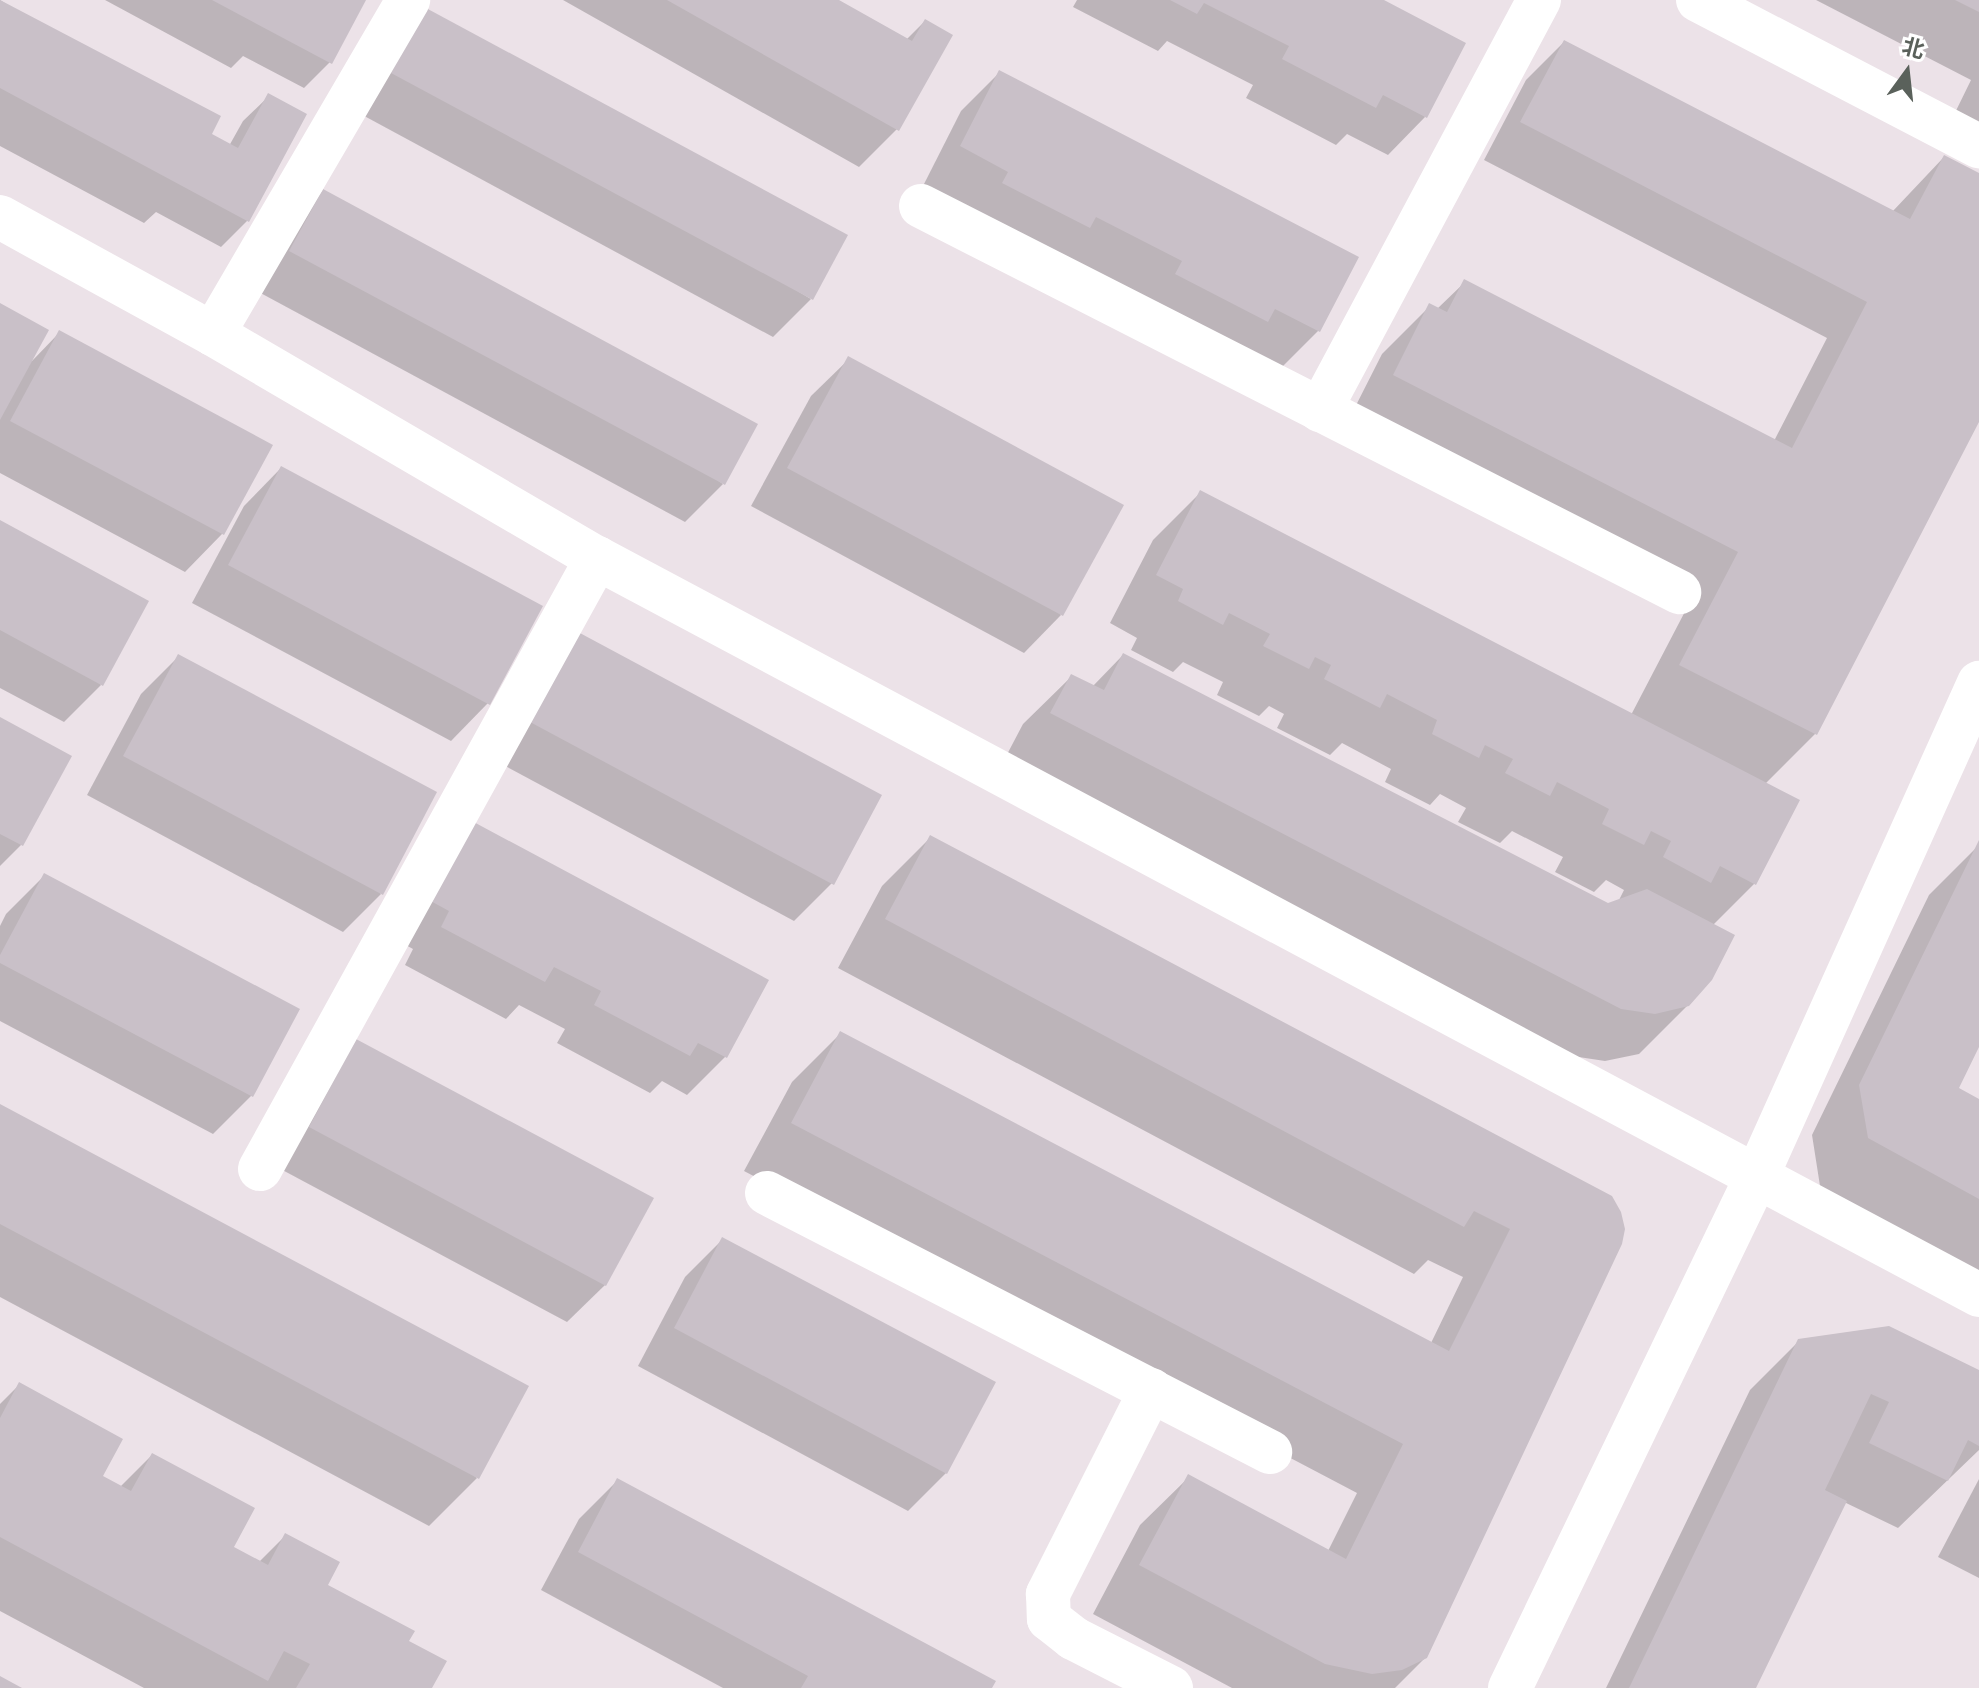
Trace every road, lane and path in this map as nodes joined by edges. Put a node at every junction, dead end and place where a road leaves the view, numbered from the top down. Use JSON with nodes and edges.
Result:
{"nodes":[{"id":1,"x":408,"y":0,"type":"edge"},
{"id":2,"x":1539,"y":0,"type":"edge"},
{"id":3,"x":1698,"y":0,"type":"edge"},
{"id":4,"x":1979,"y":146,"type":"edge"},
{"id":5,"x":921,"y":206,"type":"dead end"},
{"id":6,"x":0,"y":217,"type":"edge"},
{"id":7,"x":213,"y":334,"type":"junction"},
{"id":8,"x":1320,"y":410,"type":"junction"},
{"id":9,"x":597,"y":558,"type":"junction"},
{"id":10,"x":1679,"y":592,"type":"dead end"},
{"id":11,"x":1979,"y":683,"type":"edge"},
{"id":12,"x":260,"y":1169,"type":"dead end"},
{"id":13,"x":1757,"y":1176,"type":"junction"},
{"id":14,"x":767,"y":1193,"type":"dead end"},
{"id":15,"x":1979,"y":1295,"type":"edge"},
{"id":16,"x":1151,"y":1390,"type":"junction"},
{"id":17,"x":1270,"y":1452,"type":"dead end"},
{"id":18,"x":1171,"y":1688,"type":"edge"},
{"id":19,"x":1510,"y":1688,"type":"edge"}],
"edges":[{"from":1,"to":7,"type":"street"},
{"from":2,"to":8,"type":"street"},
{"from":3,"to":4,"type":"street"},
{"from":5,"to":8,"type":"street"},
{"from":6,"to":7,"type":"street"},
{"from":7,"to":9,"type":"street"},
{"from":8,"to":10,"type":"street"},
{"from":9,"to":12,"type":"street"},
{"from":9,"to":13,"type":"street"},
{"from":11,"to":13,"type":"street"},
{"from":13,"to":15,"type":"street"},
{"from":13,"to":19,"type":"street"},
{"from":14,"to":16,"type":"street"},
{"from":16,"to":17,"type":"street"},
{"from":16,"to":18,"type":"street"}]}
